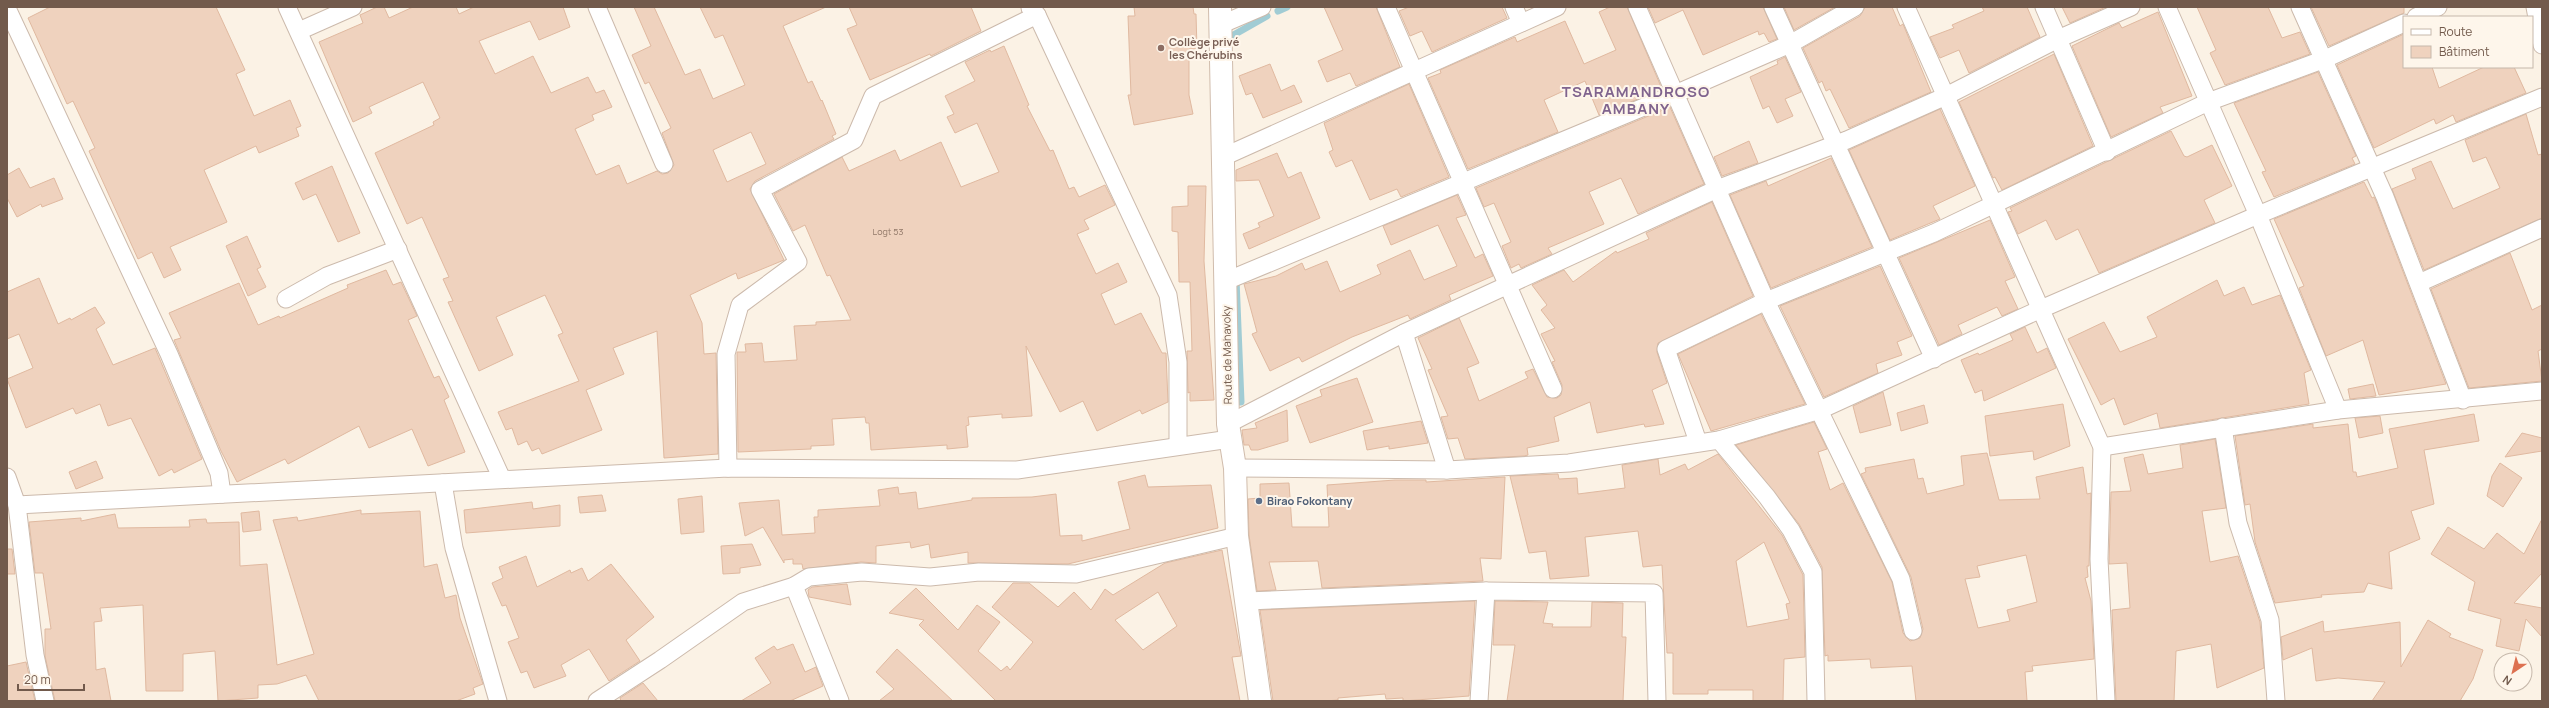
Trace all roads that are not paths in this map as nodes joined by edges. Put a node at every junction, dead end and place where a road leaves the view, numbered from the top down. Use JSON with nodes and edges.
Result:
{"nodes":[{"id":1,"x":287,"y":7,"type":"edge"},
{"id":2,"x":353,"y":7,"type":"edge"},
{"id":3,"x":597,"y":7,"type":"edge"},
{"id":4,"x":1262,"y":7,"type":"edge"},
{"id":5,"x":1386,"y":7,"type":"edge"},
{"id":6,"x":1514,"y":7,"type":"edge"},
{"id":7,"x":1557,"y":7,"type":"edge"},
{"id":8,"x":1637,"y":7,"type":"edge"},
{"id":9,"x":1773,"y":7,"type":"edge"},
{"id":10,"x":1855,"y":7,"type":"edge"},
{"id":11,"x":1906,"y":7,"type":"edge"},
{"id":12,"x":2044,"y":7,"type":"edge"},
{"id":13,"x":2131,"y":7,"type":"edge"},
{"id":14,"x":2167,"y":7,"type":"edge"},
{"id":15,"x":2300,"y":7,"type":"edge"},
{"id":16,"x":2535,"y":7,"type":"edge"},
{"id":17,"x":7,"y":8,"type":"edge"},
{"id":18,"x":1033,"y":11,"type":"edge"},
{"id":19,"x":1220,"y":16,"type":"edge"},
{"id":20,"x":1521,"y":23,"type":"junction"},
{"id":21,"x":2403,"y":23,"type":"edge"},
{"id":22,"x":299,"y":31,"type":"junction"},
{"id":23,"x":2058,"y":39,"type":"junction"},
{"id":24,"x":1790,"y":44,"type":"junction"},
{"id":25,"x":2542,"y":45,"type":"edge"},
{"id":26,"x":2325,"y":59,"type":"junction"},
{"id":27,"x":1414,"y":72,"type":"junction"},
{"id":28,"x":1675,"y":94,"type":"junction"},
{"id":29,"x":1946,"y":96,"type":"junction"},
{"id":30,"x":2542,"y":97,"type":"edge"},
{"id":31,"x":2208,"y":102,"type":"junction"},
{"id":32,"x":1841,"y":142,"type":"junction"},
{"id":33,"x":2107,"y":152,"type":"junction"},
{"id":34,"x":1223,"y":157,"type":"junction"},
{"id":35,"x":664,"y":164,"type":"dead end"},
{"id":36,"x":2371,"y":170,"type":"junction"},
{"id":37,"x":1463,"y":183,"type":"junction"},
{"id":38,"x":1716,"y":189,"type":"junction"},
{"id":39,"x":1993,"y":203,"type":"junction"},
{"id":40,"x":2258,"y":215,"type":"junction"},
{"id":41,"x":2542,"y":228,"type":"edge"},
{"id":42,"x":398,"y":250,"type":"junction"},
{"id":43,"x":1886,"y":254,"type":"junction"},
{"id":44,"x":1226,"y":281,"type":"junction"},
{"id":45,"x":2419,"y":284,"type":"junction"},
{"id":46,"x":1508,"y":285,"type":"junction"},
{"id":47,"x":286,"y":299,"type":"dead end"},
{"id":48,"x":1766,"y":301,"type":"junction"},
{"id":49,"x":2041,"y":309,"type":"junction"},
{"id":50,"x":1404,"y":333,"type":"junction"},
{"id":51,"x":1934,"y":359,"type":"junction"},
{"id":52,"x":1553,"y":389,"type":"dead end"},
{"id":53,"x":2542,"y":391,"type":"edge"},
{"id":54,"x":2463,"y":400,"type":"junction"},
{"id":55,"x":1820,"y":410,"type":"junction"},
{"id":56,"x":2338,"y":410,"type":"junction"},
{"id":57,"x":2223,"y":427,"type":"junction"},
{"id":58,"x":1229,"y":432,"type":"junction"},
{"id":59,"x":1719,"y":440,"type":"junction"},
{"id":60,"x":1698,"y":442,"type":"junction"},
{"id":61,"x":1178,"y":446,"type":"junction"},
{"id":62,"x":2102,"y":447,"type":"junction"},
{"id":63,"x":728,"y":468,"type":"junction"},
{"id":64,"x":1235,"y":468,"type":"junction"},
{"id":65,"x":1447,"y":470,"type":"junction"},
{"id":66,"x":7,"y":477,"type":"edge"},
{"id":67,"x":502,"y":479,"type":"junction"},
{"id":68,"x":443,"y":483,"type":"junction"},
{"id":69,"x":222,"y":494,"type":"junction"},
{"id":70,"x":14,"y":515,"type":"edge"},
{"id":71,"x":1237,"y":536,"type":"junction"},
{"id":72,"x":794,"y":586,"type":"junction"},
{"id":73,"x":1486,"y":591,"type":"junction"},
{"id":74,"x":1247,"y":601,"type":"junction"},
{"id":75,"x":1913,"y":631,"type":"dead end"},
{"id":76,"x":45,"y":701,"type":"edge"},
{"id":77,"x":498,"y":701,"type":"edge"},
{"id":78,"x":597,"y":701,"type":"edge"},
{"id":79,"x":840,"y":701,"type":"edge"},
{"id":80,"x":1260,"y":701,"type":"edge"},
{"id":81,"x":1479,"y":701,"type":"edge"},
{"id":82,"x":1657,"y":701,"type":"edge"},
{"id":83,"x":1816,"y":701,"type":"edge"},
{"id":84,"x":2106,"y":701,"type":"edge"},
{"id":85,"x":2276,"y":701,"type":"edge"}],
"edges":[{"from":1,"to":22,"type":"street"},
{"from":2,"to":22,"type":"street"},
{"from":3,"to":35,"type":"street"},
{"from":4,"to":19,"type":"street"},
{"from":5,"to":27,"type":"street"},
{"from":6,"to":20,"type":"street"},
{"from":7,"to":20,"type":"street"},
{"from":8,"to":28,"type":"street"},
{"from":9,"to":24,"type":"street"},
{"from":10,"to":24,"type":"street"},
{"from":11,"to":29,"type":"street"},
{"from":12,"to":23,"type":"street"},
{"from":13,"to":23,"type":"street"},
{"from":14,"to":31,"type":"street"},
{"from":15,"to":26,"type":"street"},
{"from":16,"to":25,"type":"street"},
{"from":17,"to":69,"type":"street"},
{"from":18,"to":61,"type":"street"},
{"from":18,"to":63,"type":"street"},
{"from":19,"to":34,"type":"street","name":"Route de Mahavoky"},
{"from":20,"to":27,"type":"street"},
{"from":21,"to":26,"type":"street"},
{"from":22,"to":42,"type":"street"},
{"from":23,"to":29,"type":"street"},
{"from":23,"to":33,"type":"street"},
{"from":24,"to":28,"type":"street"},
{"from":24,"to":32,"type":"street"},
{"from":26,"to":31,"type":"street"},
{"from":26,"to":36,"type":"street"},
{"from":27,"to":34,"type":"street"},
{"from":27,"to":37,"type":"street"},
{"from":28,"to":37,"type":"street"},
{"from":28,"to":38,"type":"street"},
{"from":29,"to":32,"type":"street"},
{"from":29,"to":39,"type":"street"},
{"from":30,"to":36,"type":"street"},
{"from":31,"to":33,"type":"street"},
{"from":31,"to":40,"type":"street"},
{"from":32,"to":38,"type":"street"},
{"from":32,"to":43,"type":"street"},
{"from":33,"to":39,"type":"street"},
{"from":34,"to":44,"type":"street","name":"Route de Mahavoky"},
{"from":36,"to":40,"type":"street"},
{"from":36,"to":45,"type":"street"},
{"from":37,"to":44,"type":"street"},
{"from":37,"to":46,"type":"street"},
{"from":38,"to":46,"type":"street"},
{"from":38,"to":48,"type":"street"},
{"from":39,"to":43,"type":"street"},
{"from":39,"to":49,"type":"street"},
{"from":40,"to":49,"type":"street"},
{"from":40,"to":56,"type":"street"},
{"from":41,"to":45,"type":"street"},
{"from":42,"to":47,"type":"street"},
{"from":42,"to":67,"type":"street"},
{"from":43,"to":48,"type":"street"},
{"from":43,"to":51,"type":"street"},
{"from":44,"to":58,"type":"street","name":"Route de Mahavoky"},
{"from":45,"to":54,"type":"street"},
{"from":46,"to":50,"type":"street"},
{"from":46,"to":52,"type":"street"},
{"from":48,"to":55,"type":"street"},
{"from":48,"to":60,"type":"street"},
{"from":49,"to":51,"type":"street"},
{"from":49,"to":62,"type":"street"},
{"from":50,"to":58,"type":"street"},
{"from":50,"to":65,"type":"street"},
{"from":51,"to":55,"type":"street"},
{"from":53,"to":54,"type":"street"},
{"from":54,"to":56,"type":"street"},
{"from":55,"to":59,"type":"street"},
{"from":55,"to":75,"type":"street"},
{"from":56,"to":57,"type":"street"},
{"from":57,"to":62,"type":"street"},
{"from":57,"to":85,"type":"street"},
{"from":58,"to":61,"type":"street"},
{"from":58,"to":64,"type":"street","name":"Route de Mahavoky"},
{"from":59,"to":60,"type":"street"},
{"from":59,"to":83,"type":"street"},
{"from":60,"to":65,"type":"street"},
{"from":61,"to":63,"type":"street"},
{"from":62,"to":84,"type":"street"},
{"from":63,"to":67,"type":"street"},
{"from":64,"to":65,"type":"street"},
{"from":64,"to":71,"type":"street","name":"Route de Mahavoky"},
{"from":66,"to":70,"type":"street"},
{"from":67,"to":68,"type":"street"},
{"from":68,"to":69,"type":"street"},
{"from":68,"to":77,"type":"street"},
{"from":69,"to":70,"type":"street"},
{"from":70,"to":76,"type":"street"},
{"from":71,"to":72,"type":"street"},
{"from":71,"to":74,"type":"street","name":"Route de Mahavoky"},
{"from":72,"to":78,"type":"street"},
{"from":72,"to":79,"type":"street"},
{"from":73,"to":74,"type":"street"},
{"from":73,"to":81,"type":"street"},
{"from":73,"to":82,"type":"street"},
{"from":74,"to":80,"type":"street","name":"Route de Mahavoky"}]}
